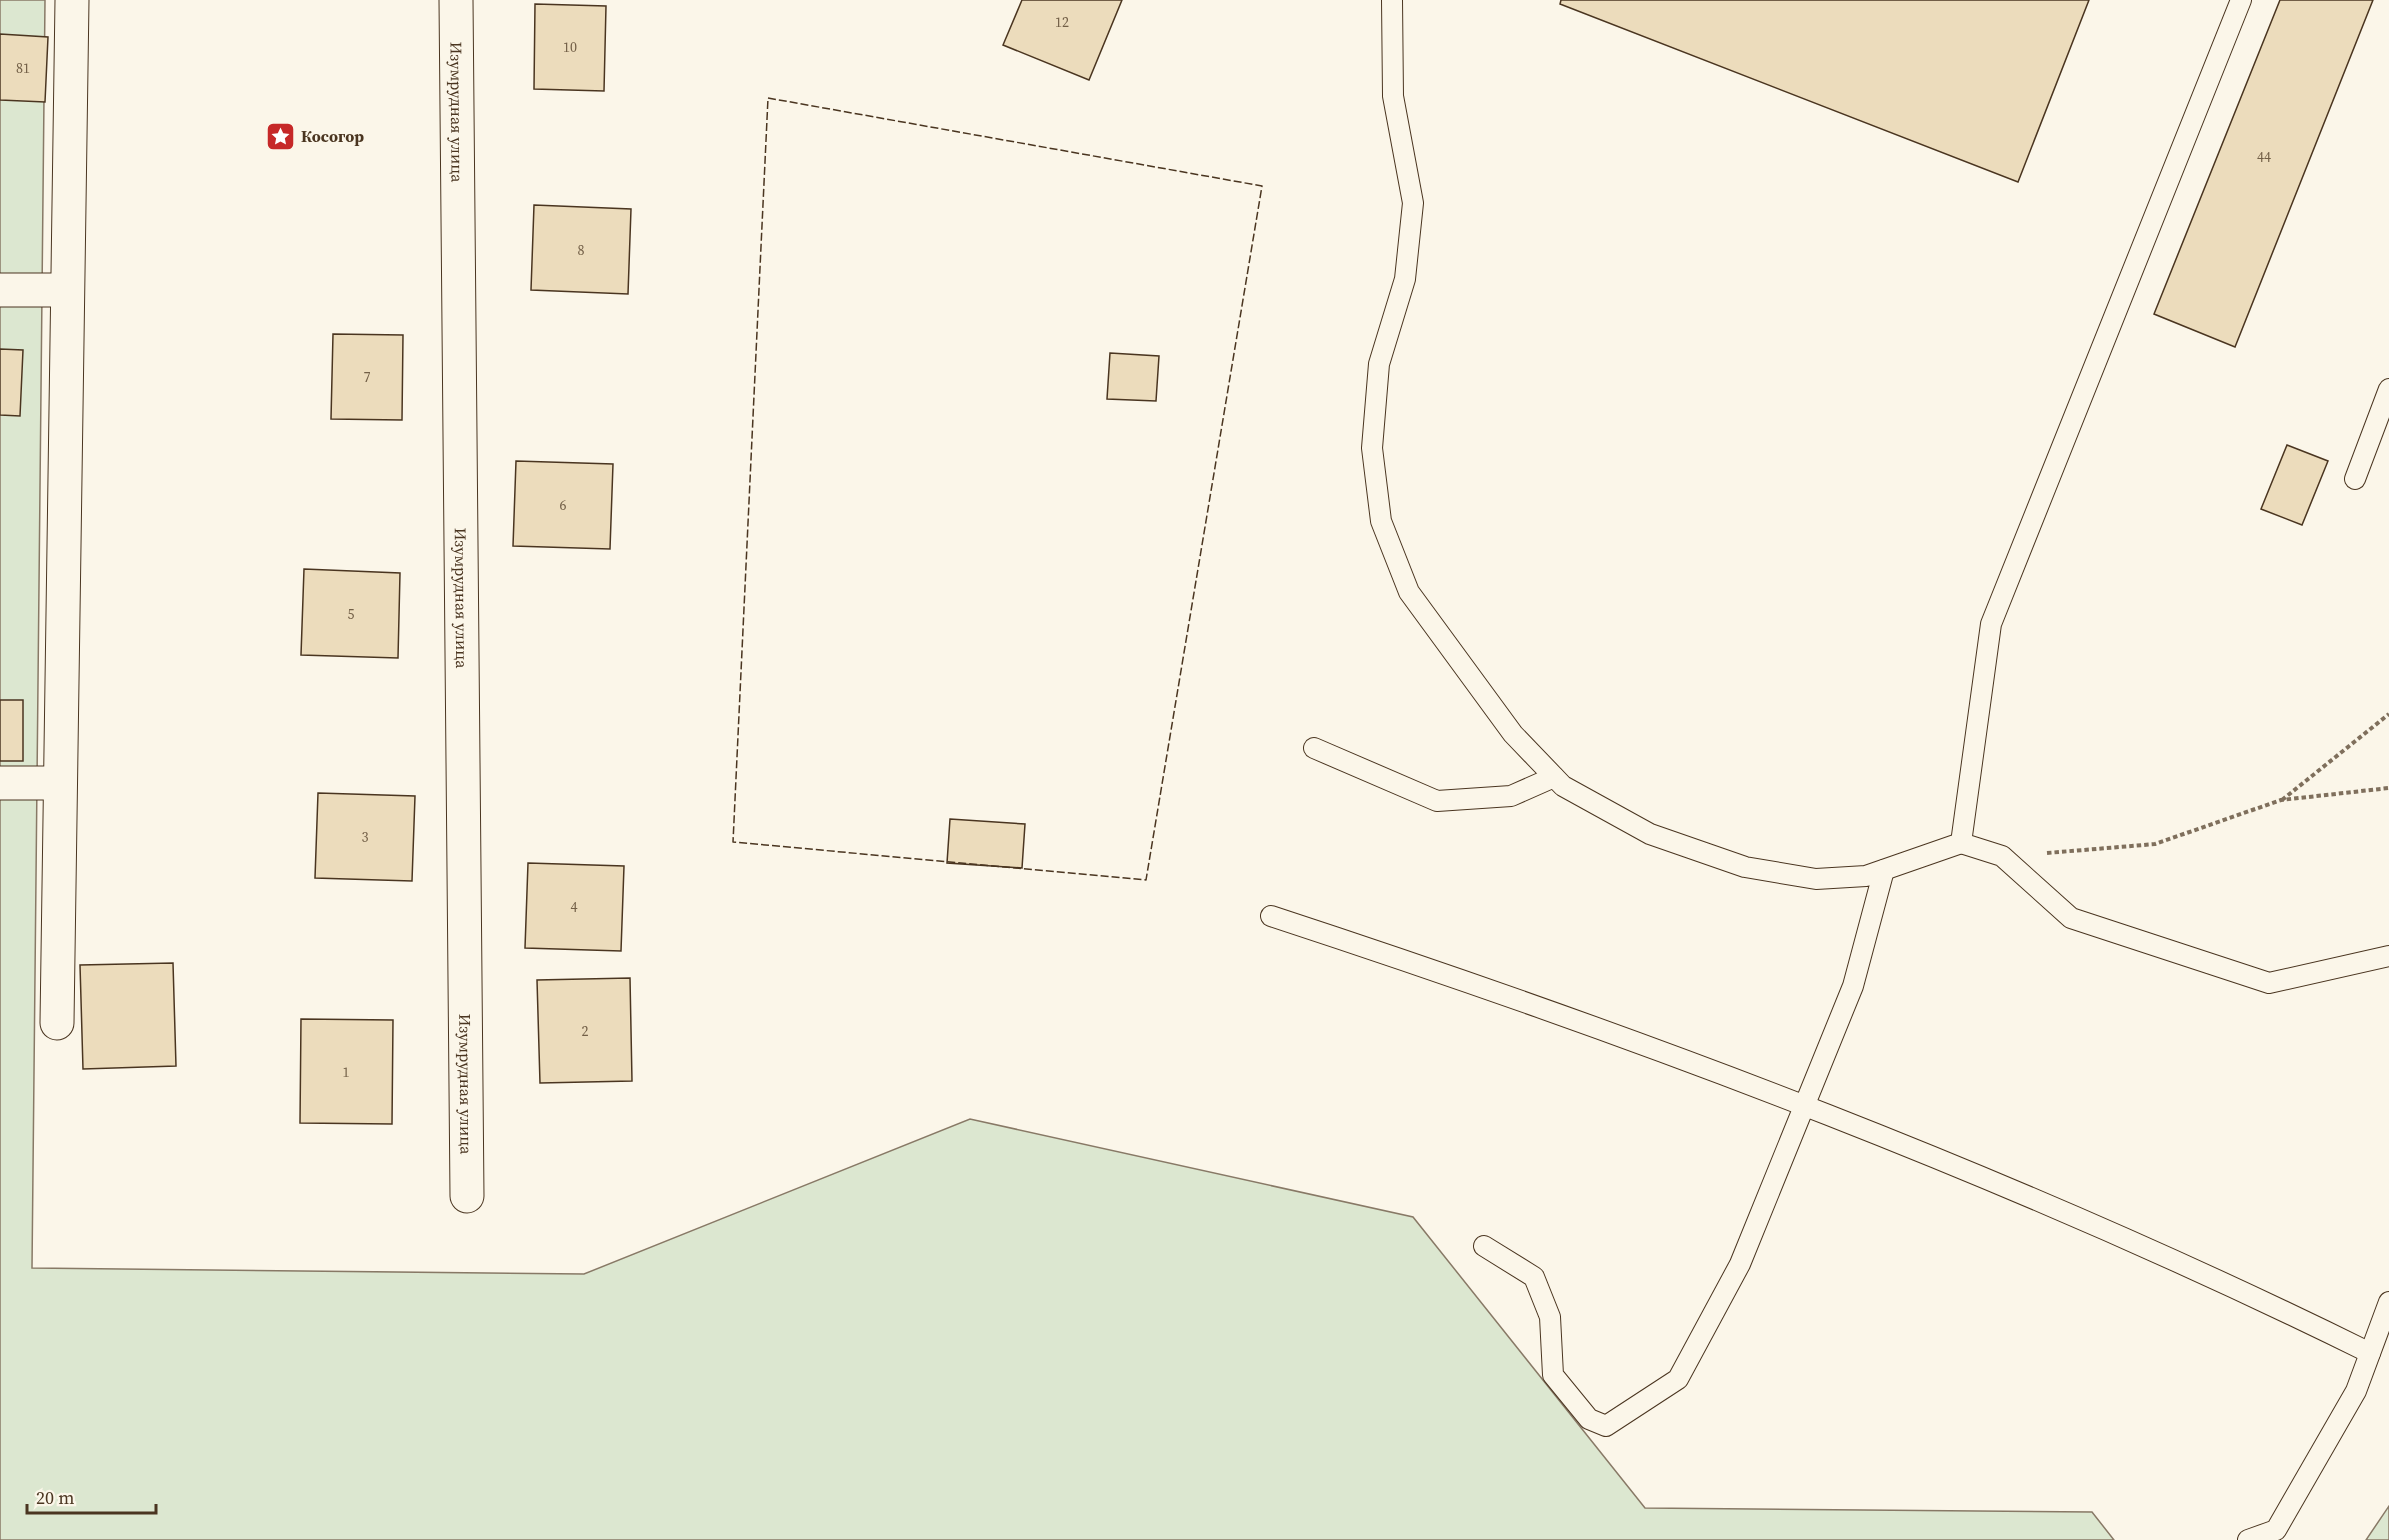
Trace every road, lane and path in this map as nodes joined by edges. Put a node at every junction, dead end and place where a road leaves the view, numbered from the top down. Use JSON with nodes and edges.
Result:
{"nodes":[{"id":1,"x":72,"y":0,"type":"edge"},
{"id":2,"x":456,"y":0,"type":"edge"},
{"id":3,"x":1392,"y":0,"type":"edge"},
{"id":4,"x":2241,"y":0,"type":"edge"},
{"id":5,"x":0,"y":290,"type":"edge"},
{"id":6,"x":66,"y":290,"type":"junction"},
{"id":7,"x":2389,"y":389,"type":"edge"},
{"id":8,"x":2355,"y":479,"type":"dead end"},
{"id":9,"x":2389,"y":714,"type":"edge"},
{"id":10,"x":1314,"y":748,"type":"dead end"},
{"id":11,"x":1554,"y":777,"type":"junction"},
{"id":12,"x":0,"y":783,"type":"edge"},
{"id":13,"x":58,"y":783,"type":"junction"},
{"id":14,"x":2389,"y":788,"type":"edge"},
{"id":15,"x":2281,"y":800,"type":"junction"},
{"id":16,"x":1961,"y":843,"type":"junction"},
{"id":17,"x":2002,"y":856,"type":"junction"},
{"id":18,"x":1884,"y":870,"type":"junction"},
{"id":19,"x":1271,"y":916,"type":"dead end"},
{"id":20,"x":2389,"y":956,"type":"edge"},
{"id":21,"x":57,"y":1023,"type":"dead end"},
{"id":22,"x":1805,"y":1104,"type":"junction"},
{"id":23,"x":467,"y":1196,"type":"dead end"},
{"id":24,"x":1484,"y":1246,"type":"dead end"},
{"id":25,"x":2389,"y":1302,"type":"edge"},
{"id":26,"x":2370,"y":1353,"type":"junction"},
{"id":27,"x":2248,"y":1540,"type":"edge"}],
"edges":[{"from":1,"to":6,"type":"street"},
{"from":2,"to":23,"type":"street","name":"Изумрудная улица"},
{"from":3,"to":11,"type":"lane"},
{"from":4,"to":16,"type":"lane"},
{"from":5,"to":6,"type":"street"},
{"from":6,"to":13,"type":"street"},
{"from":7,"to":8,"type":"lane"},
{"from":9,"to":15,"type":"path"},
{"from":10,"to":11,"type":"lane"},
{"from":11,"to":18,"type":"lane"},
{"from":12,"to":13,"type":"street"},
{"from":13,"to":21,"type":"street"},
{"from":14,"to":15,"type":"path"},
{"from":15,"to":17,"type":"path"},
{"from":16,"to":17,"type":"lane"},
{"from":16,"to":18,"type":"lane"},
{"from":17,"to":20,"type":"lane"},
{"from":18,"to":22,"type":"lane"},
{"from":19,"to":22,"type":"lane"},
{"from":22,"to":24,"type":"lane"},
{"from":22,"to":26,"type":"lane"},
{"from":25,"to":26,"type":"lane"},
{"from":26,"to":27,"type":"lane"}]}
